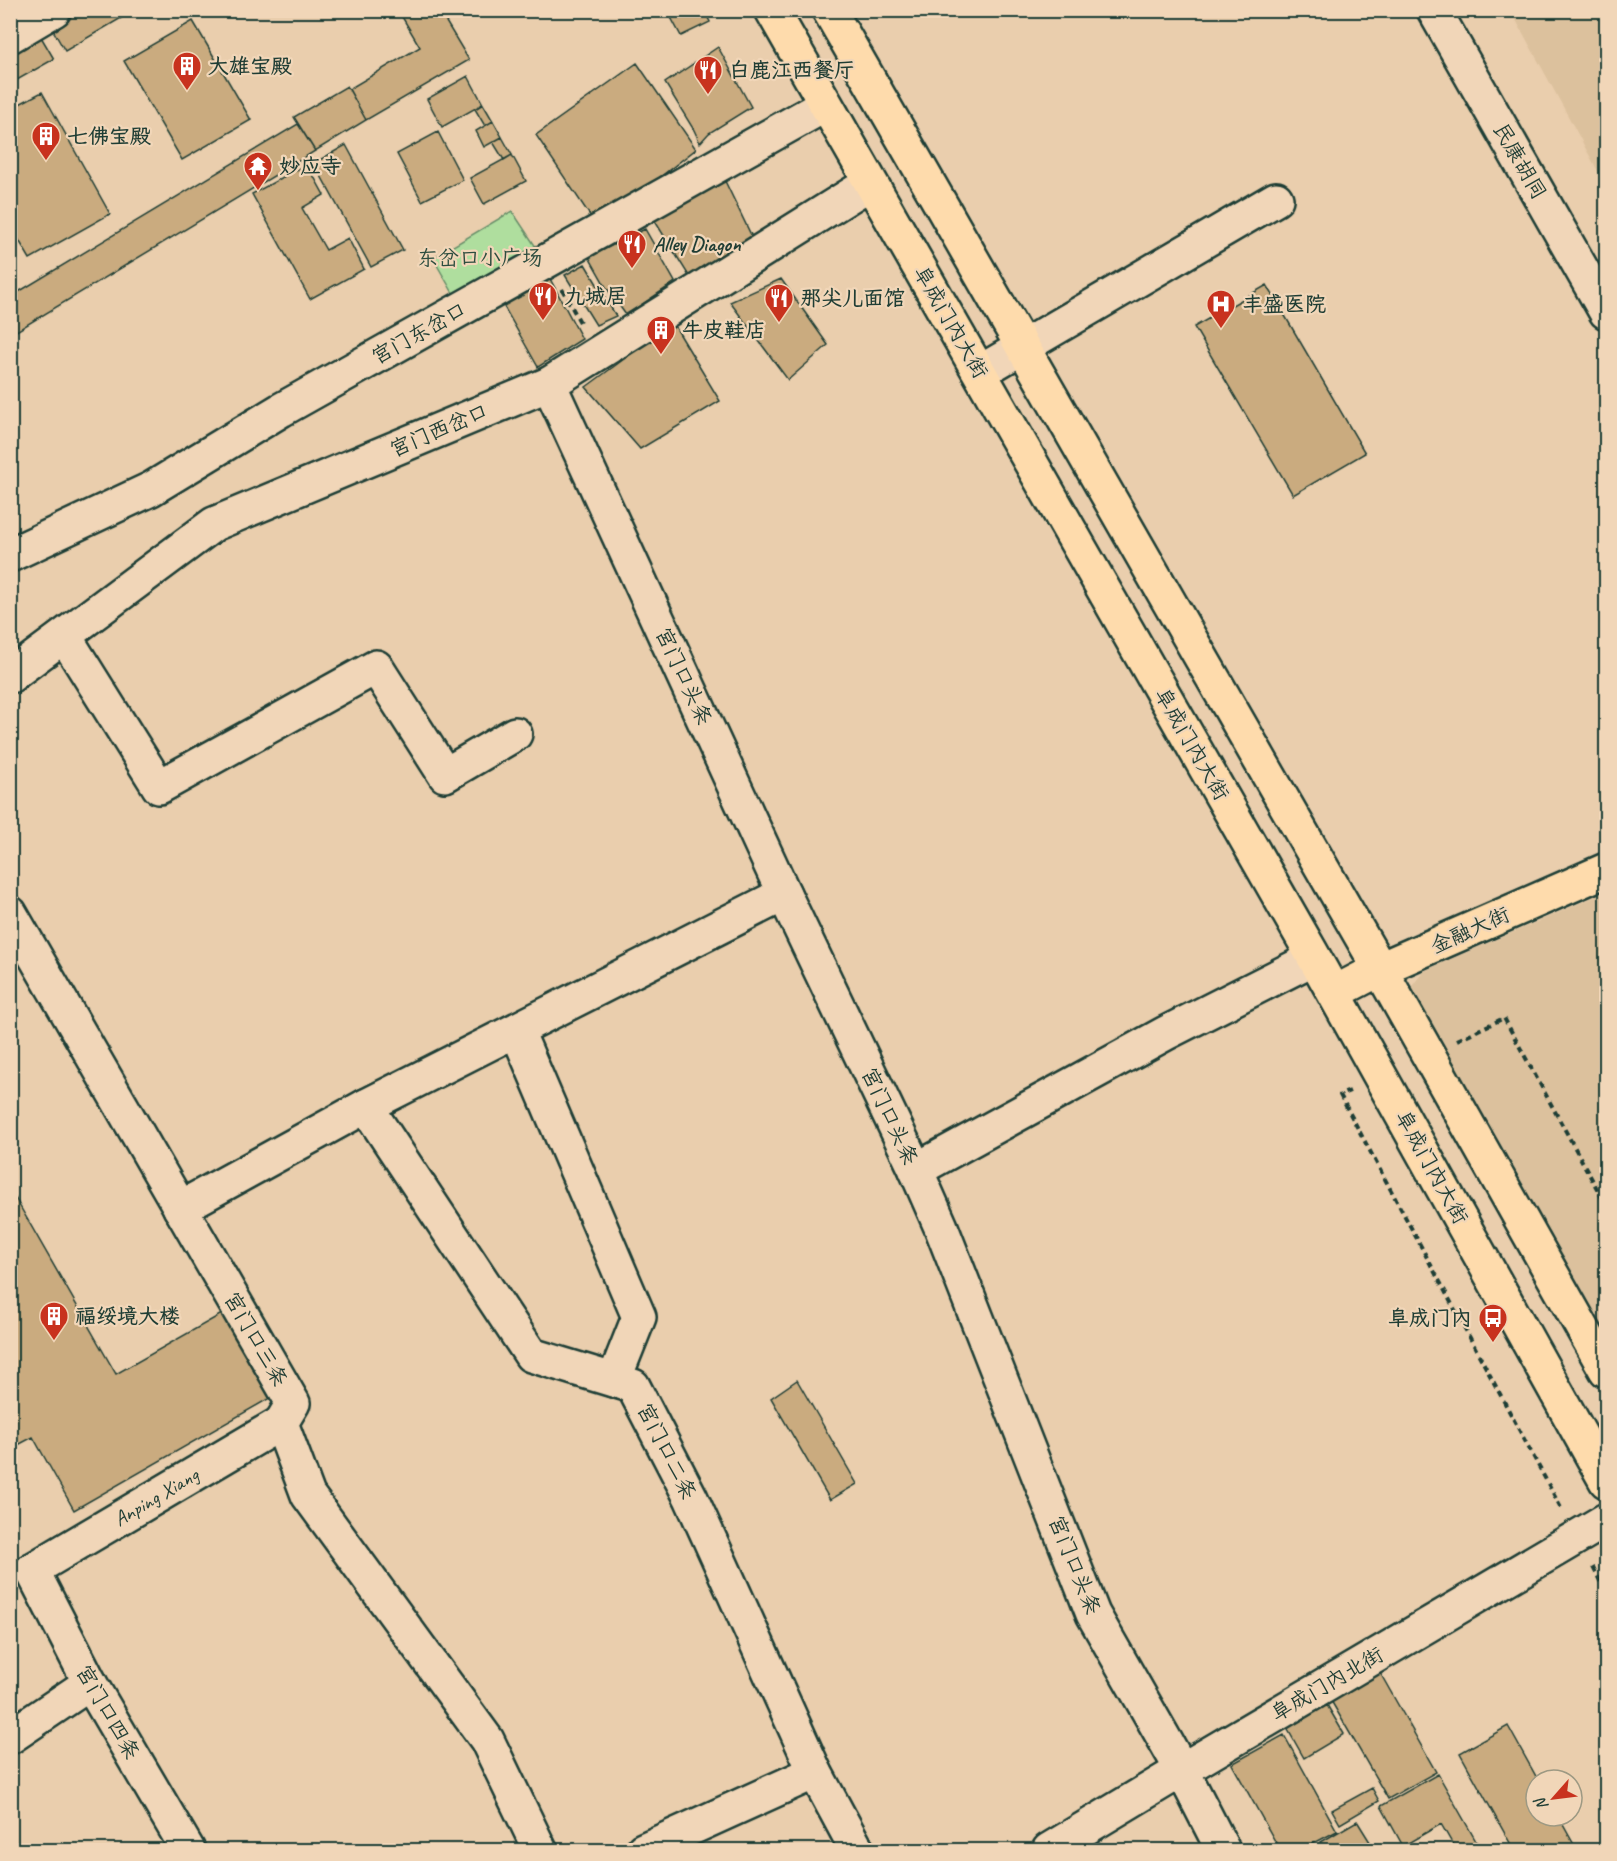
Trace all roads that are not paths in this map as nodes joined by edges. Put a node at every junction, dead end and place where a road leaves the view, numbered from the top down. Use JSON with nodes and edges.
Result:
{"nodes":[{"id":1,"x":54,"y":10,"type":"edge"},
{"id":2,"x":772,"y":10,"type":"edge"},
{"id":3,"x":829,"y":10,"type":"edge"},
{"id":4,"x":1434,"y":10,"type":"edge"},
{"id":5,"x":10,"y":36,"type":"edge"},
{"id":6,"x":825,"y":105,"type":"junction"},
{"id":7,"x":870,"y":183,"type":"junction"},
{"id":8,"x":1276,"y":199,"type":"dead end"},
{"id":9,"x":1606,"y":312,"type":"edge"},
{"id":10,"x":1021,"y":347,"type":"junction"},
{"id":11,"x":980,"y":372,"type":"junction"},
{"id":12,"x":549,"y":384,"type":"junction"},
{"id":13,"x":10,"y":555,"type":"edge"},
{"id":14,"x":65,"y":637,"type":"junction"},
{"id":15,"x":10,"y":676,"type":"edge"},
{"id":16,"x":515,"y":734,"type":"dead end"},
{"id":17,"x":1606,"y":870,"type":"edge"},
{"id":18,"x":784,"y":894,"type":"junction"},
{"id":19,"x":10,"y":913,"type":"edge"},
{"id":20,"x":1314,"y":958,"type":"junction"},
{"id":21,"x":1380,"y":969,"type":"junction"},
{"id":22,"x":1334,"y":993,"type":"junction"},
{"id":23,"x":517,"y":1031,"type":"junction"},
{"id":24,"x":366,"y":1106,"type":"junction"},
{"id":25,"x":916,"y":1170,"type":"junction"},
{"id":26,"x":180,"y":1208,"type":"junction"},
{"id":27,"x":1606,"y":1370,"type":"edge"},
{"id":28,"x":614,"y":1380,"type":"junction"},
{"id":29,"x":281,"y":1422,"type":"junction"},
{"id":30,"x":1606,"y":1481,"type":"edge"},
{"id":31,"x":1606,"y":1520,"type":"edge"},
{"id":32,"x":21,"y":1569,"type":"edge"},
{"id":33,"x":90,"y":1683,"type":"junction"},
{"id":34,"x":10,"y":1737,"type":"edge"},
{"id":35,"x":1182,"y":1770,"type":"junction"},
{"id":36,"x":815,"y":1772,"type":"junction"},
{"id":37,"x":188,"y":1851,"type":"edge"},
{"id":38,"x":540,"y":1851,"type":"edge"},
{"id":39,"x":643,"y":1851,"type":"edge"},
{"id":40,"x":857,"y":1851,"type":"edge"},
{"id":41,"x":1049,"y":1851,"type":"edge"},
{"id":42,"x":1223,"y":1851,"type":"edge"}],
"edges":[{"from":1,"to":5,"type":"street"},
{"from":2,"to":6,"type":"main road","name":"阜成门内大街"},
{"from":3,"to":10,"type":"main road"},
{"from":4,"to":9,"type":"street","name":"民康胡同"},
{"from":6,"to":7,"type":"main road","name":"阜成门内大街"},
{"from":6,"to":13,"type":"street","name":"宫门东岔口"},
{"from":7,"to":11,"type":"main road","name":"阜成门内大街"},
{"from":7,"to":12,"type":"street","name":"宫门西岔口"},
{"from":8,"to":10,"type":"street"},
{"from":10,"to":11,"type":"street"},
{"from":10,"to":21,"type":"main road"},
{"from":11,"to":20,"type":"main road","name":"阜成门内大街"},
{"from":12,"to":14,"type":"street","name":"宫门西岔口"},
{"from":12,"to":18,"type":"street","name":"宫门口头条"},
{"from":14,"to":15,"type":"street","name":"宫门西岔口"},
{"from":14,"to":16,"type":"street"},
{"from":17,"to":21,"type":"main road","name":"金融大街"},
{"from":18,"to":23,"type":"street"},
{"from":18,"to":25,"type":"street","name":"宫门口头条"},
{"from":19,"to":26,"type":"street","name":"宫门口三条"},
{"from":20,"to":22,"type":"main road","name":"阜成门内大街"},
{"from":20,"to":25,"type":"street"},
{"from":21,"to":22,"type":"main road","name":"金融大街"},
{"from":21,"to":27,"type":"main road"},
{"from":22,"to":30,"type":"main road","name":"阜成门内大街"},
{"from":23,"to":24,"type":"street"},
{"from":23,"to":28,"type":"street"},
{"from":24,"to":26,"type":"street"},
{"from":24,"to":28,"type":"street","name":"宫门口二条"},
{"from":25,"to":35,"type":"street","name":"宫门口头条"},
{"from":26,"to":29,"type":"street","name":"宫门口三条"},
{"from":28,"to":36,"type":"street","name":"宫门口二条"},
{"from":29,"to":32,"type":"street","name":"Anping Xiang"},
{"from":29,"to":38,"type":"street"},
{"from":31,"to":35,"type":"street","name":"阜成门内北街"},
{"from":32,"to":33,"type":"street","name":"宫门口四条"},
{"from":33,"to":34,"type":"street"},
{"from":33,"to":37,"type":"street","name":"宫门口四条"},
{"from":35,"to":41,"type":"street","name":"阜成门内北街"},
{"from":35,"to":42,"type":"street","name":"宫门口头条"},
{"from":36,"to":39,"type":"street"},
{"from":36,"to":40,"type":"street","name":"宫门口二条"}]}
